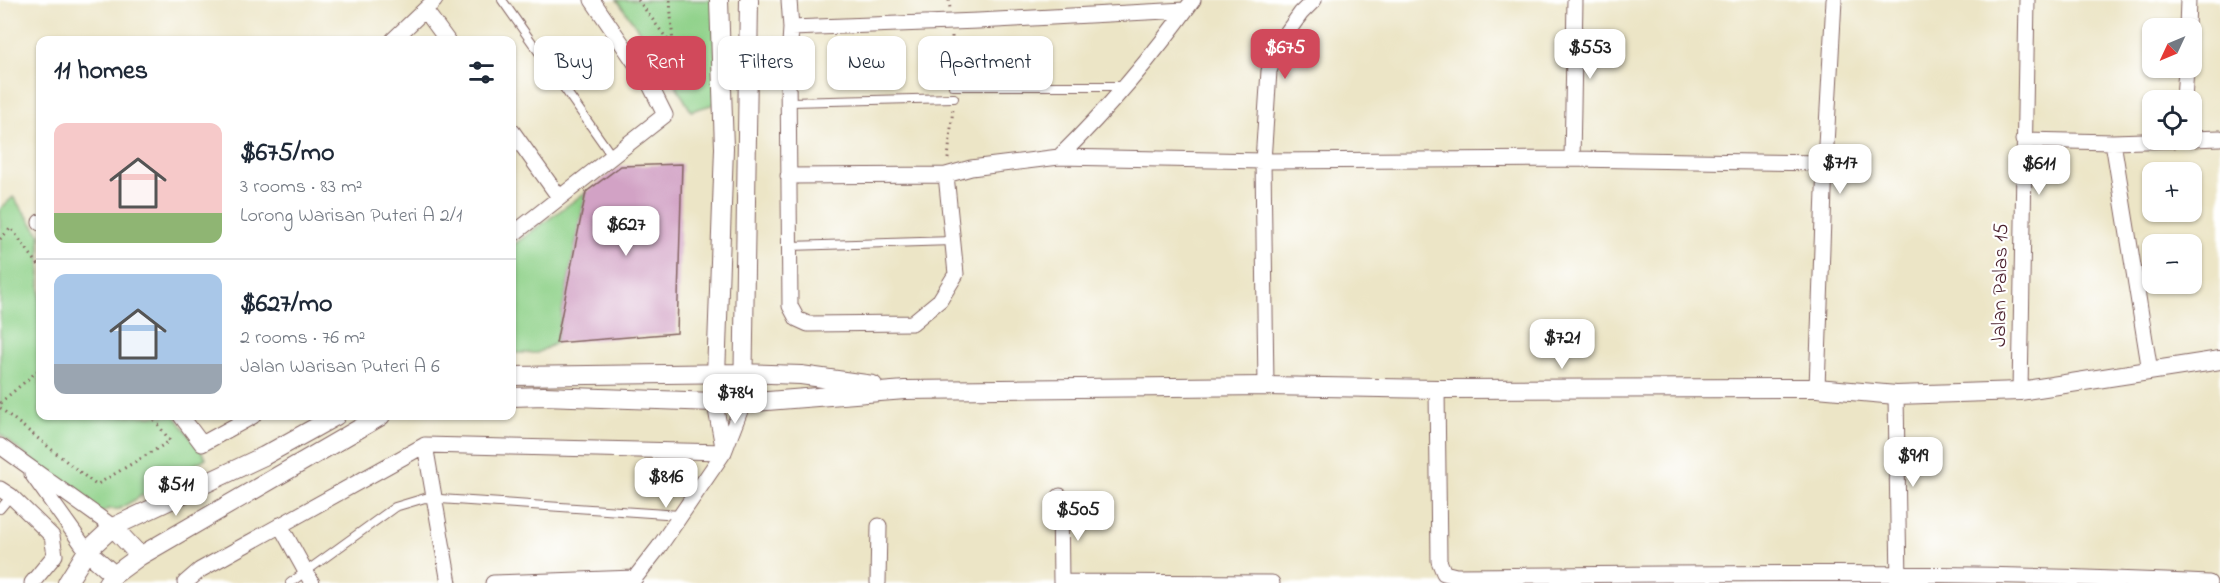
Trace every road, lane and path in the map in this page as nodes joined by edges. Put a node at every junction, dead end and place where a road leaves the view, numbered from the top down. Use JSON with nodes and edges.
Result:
{"nodes":[{"id":1,"x":502,"y":0,"type":"edge"},
{"id":2,"x":592,"y":0,"type":"edge"},
{"id":3,"x":638,"y":0,"type":"edge"},
{"id":4,"x":670,"y":0,"type":"edge"},
{"id":5,"x":719,"y":0,"type":"edge"},
{"id":6,"x":749,"y":0,"type":"edge"},
{"id":7,"x":789,"y":0,"type":"edge"},
{"id":8,"x":1314,"y":0,"type":"edge"},
{"id":9,"x":1575,"y":0,"type":"edge"},
{"id":10,"x":1834,"y":0,"type":"edge"},
{"id":11,"x":2027,"y":0,"type":"edge"},
{"id":12,"x":2188,"y":0,"type":"edge"},
{"id":13,"x":430,"y":5,"type":"edge"},
{"id":14,"x":1189,"y":5,"type":"edge"},
{"id":15,"x":2187,"y":18,"type":"edge"},
{"id":16,"x":791,"y":28,"type":"junction"},
{"id":17,"x":397,"y":36,"type":"edge"},
{"id":18,"x":445,"y":36,"type":"edge"},
{"id":19,"x":1053,"y":86,"type":"edge"},
{"id":20,"x":1125,"y":86,"type":"junction"},
{"id":21,"x":954,"y":98,"type":"dead end"},
{"id":22,"x":790,"y":102,"type":"junction"},
{"id":23,"x":516,"y":137,"type":"edge"},
{"id":24,"x":2220,"y":138,"type":"edge"},
{"id":25,"x":2202,"y":139,"type":"edge"},
{"id":26,"x":2023,"y":140,"type":"junction"},
{"id":27,"x":2142,"y":141,"type":"edge"},
{"id":28,"x":2113,"y":142,"type":"junction"},
{"id":29,"x":612,"y":156,"type":"junction"},
{"id":30,"x":1059,"y":157,"type":"junction"},
{"id":31,"x":1572,"y":159,"type":"junction"},
{"id":32,"x":1263,"y":161,"type":"junction"},
{"id":33,"x":1825,"y":164,"type":"junction"},
{"id":34,"x":946,"y":175,"type":"junction"},
{"id":35,"x":788,"y":176,"type":"junction"},
{"id":36,"x":559,"y":197,"type":"junction"},
{"id":37,"x":516,"y":232,"type":"edge"},
{"id":38,"x":0,"y":240,"type":"edge"},
{"id":39,"x":953,"y":241,"type":"junction"},
{"id":40,"x":790,"y":246,"type":"junction"},
{"id":41,"x":36,"y":262,"type":"edge"},
{"id":42,"x":2220,"y":360,"type":"edge"},
{"id":43,"x":2150,"y":370,"type":"junction"},
{"id":44,"x":36,"y":372,"type":"edge"},
{"id":45,"x":715,"y":373,"type":"junction"},
{"id":46,"x":742,"y":373,"type":"junction"},
{"id":47,"x":516,"y":376,"type":"edge"},
{"id":48,"x":1266,"y":386,"type":"junction"},
{"id":49,"x":1437,"y":388,"type":"junction"},
{"id":50,"x":1817,"y":388,"type":"junction"},
{"id":51,"x":905,"y":390,"type":"junction"},
{"id":52,"x":2020,"y":391,"type":"junction"},
{"id":53,"x":1896,"y":395,"type":"junction"},
{"id":54,"x":516,"y":397,"type":"edge"},
{"id":55,"x":0,"y":402,"type":"edge"},
{"id":56,"x":743,"y":403,"type":"junction"},
{"id":57,"x":715,"y":404,"type":"junction"},
{"id":58,"x":0,"y":408,"type":"edge"},
{"id":59,"x":155,"y":420,"type":"edge"},
{"id":60,"x":184,"y":420,"type":"edge"},
{"id":61,"x":246,"y":420,"type":"edge"},
{"id":62,"x":329,"y":420,"type":"edge"},
{"id":63,"x":374,"y":420,"type":"edge"},
{"id":64,"x":425,"y":445,"type":"junction"},
{"id":65,"x":0,"y":446,"type":"edge"},
{"id":66,"x":724,"y":452,"type":"junction"},
{"id":67,"x":25,"y":464,"type":"junction"},
{"id":68,"x":5,"y":492,"type":"edge"},
{"id":69,"x":1060,"y":496,"type":"dead end"},
{"id":70,"x":434,"y":499,"type":"junction"},
{"id":71,"x":0,"y":509,"type":"edge"},
{"id":72,"x":681,"y":515,"type":"junction"},
{"id":73,"x":280,"y":525,"type":"junction"},
{"id":74,"x":879,"y":526,"type":"dead end"},
{"id":75,"x":113,"y":527,"type":"junction"},
{"id":76,"x":87,"y":551,"type":"junction"},
{"id":77,"x":140,"y":556,"type":"junction"},
{"id":78,"x":309,"y":578,"type":"edge"},
{"id":79,"x":1737,"y":578,"type":"edge"},
{"id":80,"x":111,"y":579,"type":"edge"},
{"id":81,"x":1627,"y":579,"type":"edge"},
{"id":82,"x":1898,"y":579,"type":"edge"},
{"id":83,"x":633,"y":580,"type":"edge"},
{"id":84,"x":2101,"y":580,"type":"edge"},
{"id":85,"x":1061,"y":582,"type":"edge"},
{"id":86,"x":32,"y":583,"type":"edge"},
{"id":87,"x":67,"y":583,"type":"edge"},
{"id":88,"x":185,"y":583,"type":"edge"},
{"id":89,"x":290,"y":583,"type":"edge"},
{"id":90,"x":449,"y":583,"type":"edge"},
{"id":91,"x":493,"y":583,"type":"edge"},
{"id":92,"x":878,"y":583,"type":"edge"},
{"id":93,"x":1272,"y":583,"type":"edge"},
{"id":94,"x":2209,"y":583,"type":"edge"}],
"edges":[{"from":1,"to":29,"type":"lane"},
{"from":2,"to":29,"type":"street"},
{"from":3,"to":4,"type":"path"},
{"from":5,"to":45,"type":"street"},
{"from":6,"to":46,"type":"street"},
{"from":7,"to":16,"type":"street"},
{"from":8,"to":32,"type":"street"},
{"from":9,"to":31,"type":"street"},
{"from":10,"to":33,"type":"street"},
{"from":11,"to":26,"type":"street","name":"Jalan Palas 15"},
{"from":12,"to":15,"type":"street"},
{"from":13,"to":17,"type":"street"},
{"from":13,"to":18,"type":"street"},
{"from":14,"to":16,"type":"street"},
{"from":14,"to":20,"type":"street"},
{"from":16,"to":22,"type":"street"},
{"from":19,"to":20,"type":"lane"},
{"from":20,"to":30,"type":"street"},
{"from":21,"to":22,"type":"lane"},
{"from":22,"to":35,"type":"street"},
{"from":23,"to":36,"type":"street"},
{"from":24,"to":25,"type":"street"},
{"from":26,"to":28,"type":"street"},
{"from":26,"to":52,"type":"street","name":"Jalan Palas 15"},
{"from":27,"to":28,"type":"street"},
{"from":28,"to":43,"type":"street"},
{"from":29,"to":36,"type":"street"},
{"from":30,"to":32,"type":"street"},
{"from":30,"to":34,"type":"street"},
{"from":31,"to":32,"type":"street"},
{"from":31,"to":33,"type":"street"},
{"from":32,"to":48,"type":"street"},
{"from":33,"to":50,"type":"street"},
{"from":34,"to":35,"type":"street"},
{"from":34,"to":39,"type":"street"},
{"from":35,"to":40,"type":"street"},
{"from":36,"to":37,"type":"street"},
{"from":38,"to":41,"type":"path"},
{"from":39,"to":40,"type":"lane"},
{"from":39,"to":40,"type":"street"},
{"from":42,"to":43,"type":"street"},
{"from":43,"to":52,"type":"street"},
{"from":44,"to":55,"type":"path"},
{"from":45,"to":46,"type":"street"},
{"from":45,"to":47,"type":"street"},
{"from":45,"to":57,"type":"street"},
{"from":46,"to":51,"type":"street"},
{"from":46,"to":56,"type":"street"},
{"from":48,"to":49,"type":"street"},
{"from":48,"to":51,"type":"street"},
{"from":49,"to":50,"type":"street"},
{"from":49,"to":81,"type":"street"},
{"from":50,"to":53,"type":"street"},
{"from":51,"to":56,"type":"street"},
{"from":52,"to":53,"type":"street"},
{"from":53,"to":82,"type":"street"},
{"from":54,"to":57,"type":"street"},
{"from":56,"to":57,"type":"street"},
{"from":56,"to":66,"type":"street"},
{"from":57,"to":66,"type":"street"},
{"from":58,"to":59,"type":"path"},
{"from":60,"to":61,"type":"street"},
{"from":62,"to":75,"type":"street"},
{"from":63,"to":77,"type":"street"},
{"from":64,"to":66,"type":"street"},
{"from":64,"to":70,"type":"street"},
{"from":64,"to":73,"type":"street"},
{"from":65,"to":67,"type":"street"},
{"from":66,"to":72,"type":"street"},
{"from":67,"to":75,"type":"street"},
{"from":67,"to":76,"type":"street"},
{"from":68,"to":71,"type":"lane"},
{"from":68,"to":86,"type":"street"},
{"from":69,"to":85,"type":"street"},
{"from":70,"to":72,"type":"lane"},
{"from":70,"to":78,"type":"lane"},
{"from":70,"to":90,"type":"street"},
{"from":72,"to":83,"type":"street"},
{"from":73,"to":78,"type":"street"},
{"from":73,"to":88,"type":"street"},
{"from":74,"to":92,"type":"street"},
{"from":75,"to":76,"type":"street"},
{"from":75,"to":77,"type":"street"},
{"from":76,"to":80,"type":"street"},
{"from":76,"to":87,"type":"street"},
{"from":77,"to":80,"type":"street"},
{"from":78,"to":89,"type":"lane"},
{"from":79,"to":81,"type":"street"},
{"from":79,"to":82,"type":"street"},
{"from":82,"to":84,"type":"street"},
{"from":83,"to":91,"type":"street"},
{"from":84,"to":94,"type":"street"},
{"from":85,"to":93,"type":"street"}]}
